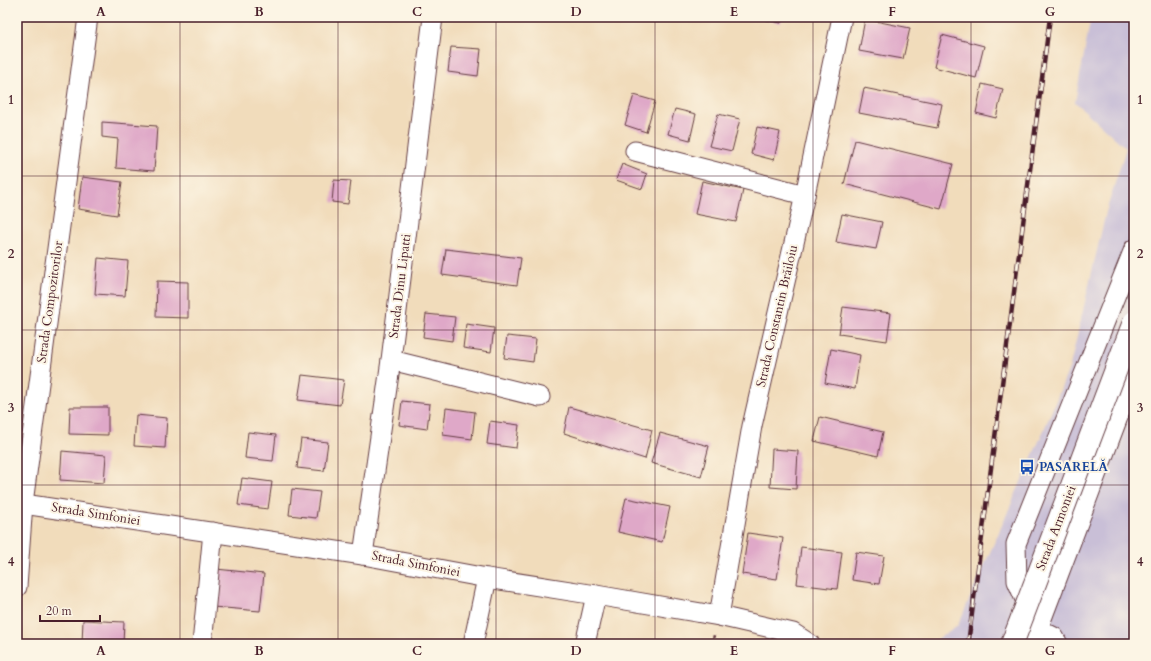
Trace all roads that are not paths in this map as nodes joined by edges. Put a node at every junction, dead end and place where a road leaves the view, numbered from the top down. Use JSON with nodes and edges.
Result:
{"nodes":[{"id":1,"x":88,"y":17,"type":"edge"},
{"id":2,"x":433,"y":17,"type":"edge"},
{"id":3,"x":842,"y":17,"type":"edge"},
{"id":4,"x":635,"y":151,"type":"dead end"},
{"id":5,"x":806,"y":195,"type":"junction"},
{"id":6,"x":1134,"y":249,"type":"edge"},
{"id":7,"x":1134,"y":322,"type":"edge"},
{"id":8,"x":391,"y":360,"type":"junction"},
{"id":9,"x":1134,"y":375,"type":"edge"},
{"id":10,"x":540,"y":397,"type":"dead end"},
{"id":11,"x":20,"y":503,"type":"edge"},
{"id":12,"x":213,"y":532,"type":"junction"},
{"id":13,"x":363,"y":554,"type":"junction"},
{"id":14,"x":487,"y":578,"type":"junction"},
{"id":15,"x":17,"y":587,"type":"edge"},
{"id":16,"x":596,"y":595,"type":"junction"},
{"id":17,"x":719,"y":616,"type":"junction"},
{"id":18,"x":1036,"y":636,"type":"edge"},
{"id":19,"x":202,"y":644,"type":"edge"},
{"id":20,"x":473,"y":644,"type":"edge"},
{"id":21,"x":585,"y":644,"type":"edge"},
{"id":22,"x":810,"y":644,"type":"edge"},
{"id":23,"x":1012,"y":644,"type":"edge"},
{"id":24,"x":1058,"y":644,"type":"edge"}],
"edges":[{"from":1,"to":11,"type":"street","name":"Strada Compozitorilor"},
{"from":2,"to":8,"type":"street","name":"Strada Dinu Lipatti"},
{"from":3,"to":5,"type":"street","name":"Strada Constantin Brăiloiu"},
{"from":4,"to":5,"type":"street"},
{"from":5,"to":17,"type":"street","name":"Strada Constantin Brăiloiu"},
{"from":6,"to":18,"type":"street"},
{"from":7,"to":23,"type":"main road","name":"Strada Armoniei","bridge":true},
{"from":8,"to":10,"type":"street"},
{"from":8,"to":13,"type":"street","name":"Strada Dinu Lipatti"},
{"from":9,"to":18,"type":"street"},
{"from":11,"to":12,"type":"street","name":"Strada Simfoniei"},
{"from":11,"to":15,"type":"street","name":"Strada Compozitorilor"},
{"from":12,"to":13,"type":"street","name":"Strada Simfoniei"},
{"from":12,"to":19,"type":"street"},
{"from":13,"to":14,"type":"street","name":"Strada Simfoniei"},
{"from":14,"to":16,"type":"street","name":"Strada Simfoniei"},
{"from":14,"to":20,"type":"street"},
{"from":16,"to":17,"type":"street","name":"Strada Simfoniei"},
{"from":16,"to":21,"type":"street"},
{"from":17,"to":22,"type":"street","name":"Strada Simfoniei"},
{"from":18,"to":24,"type":"street"}]}
